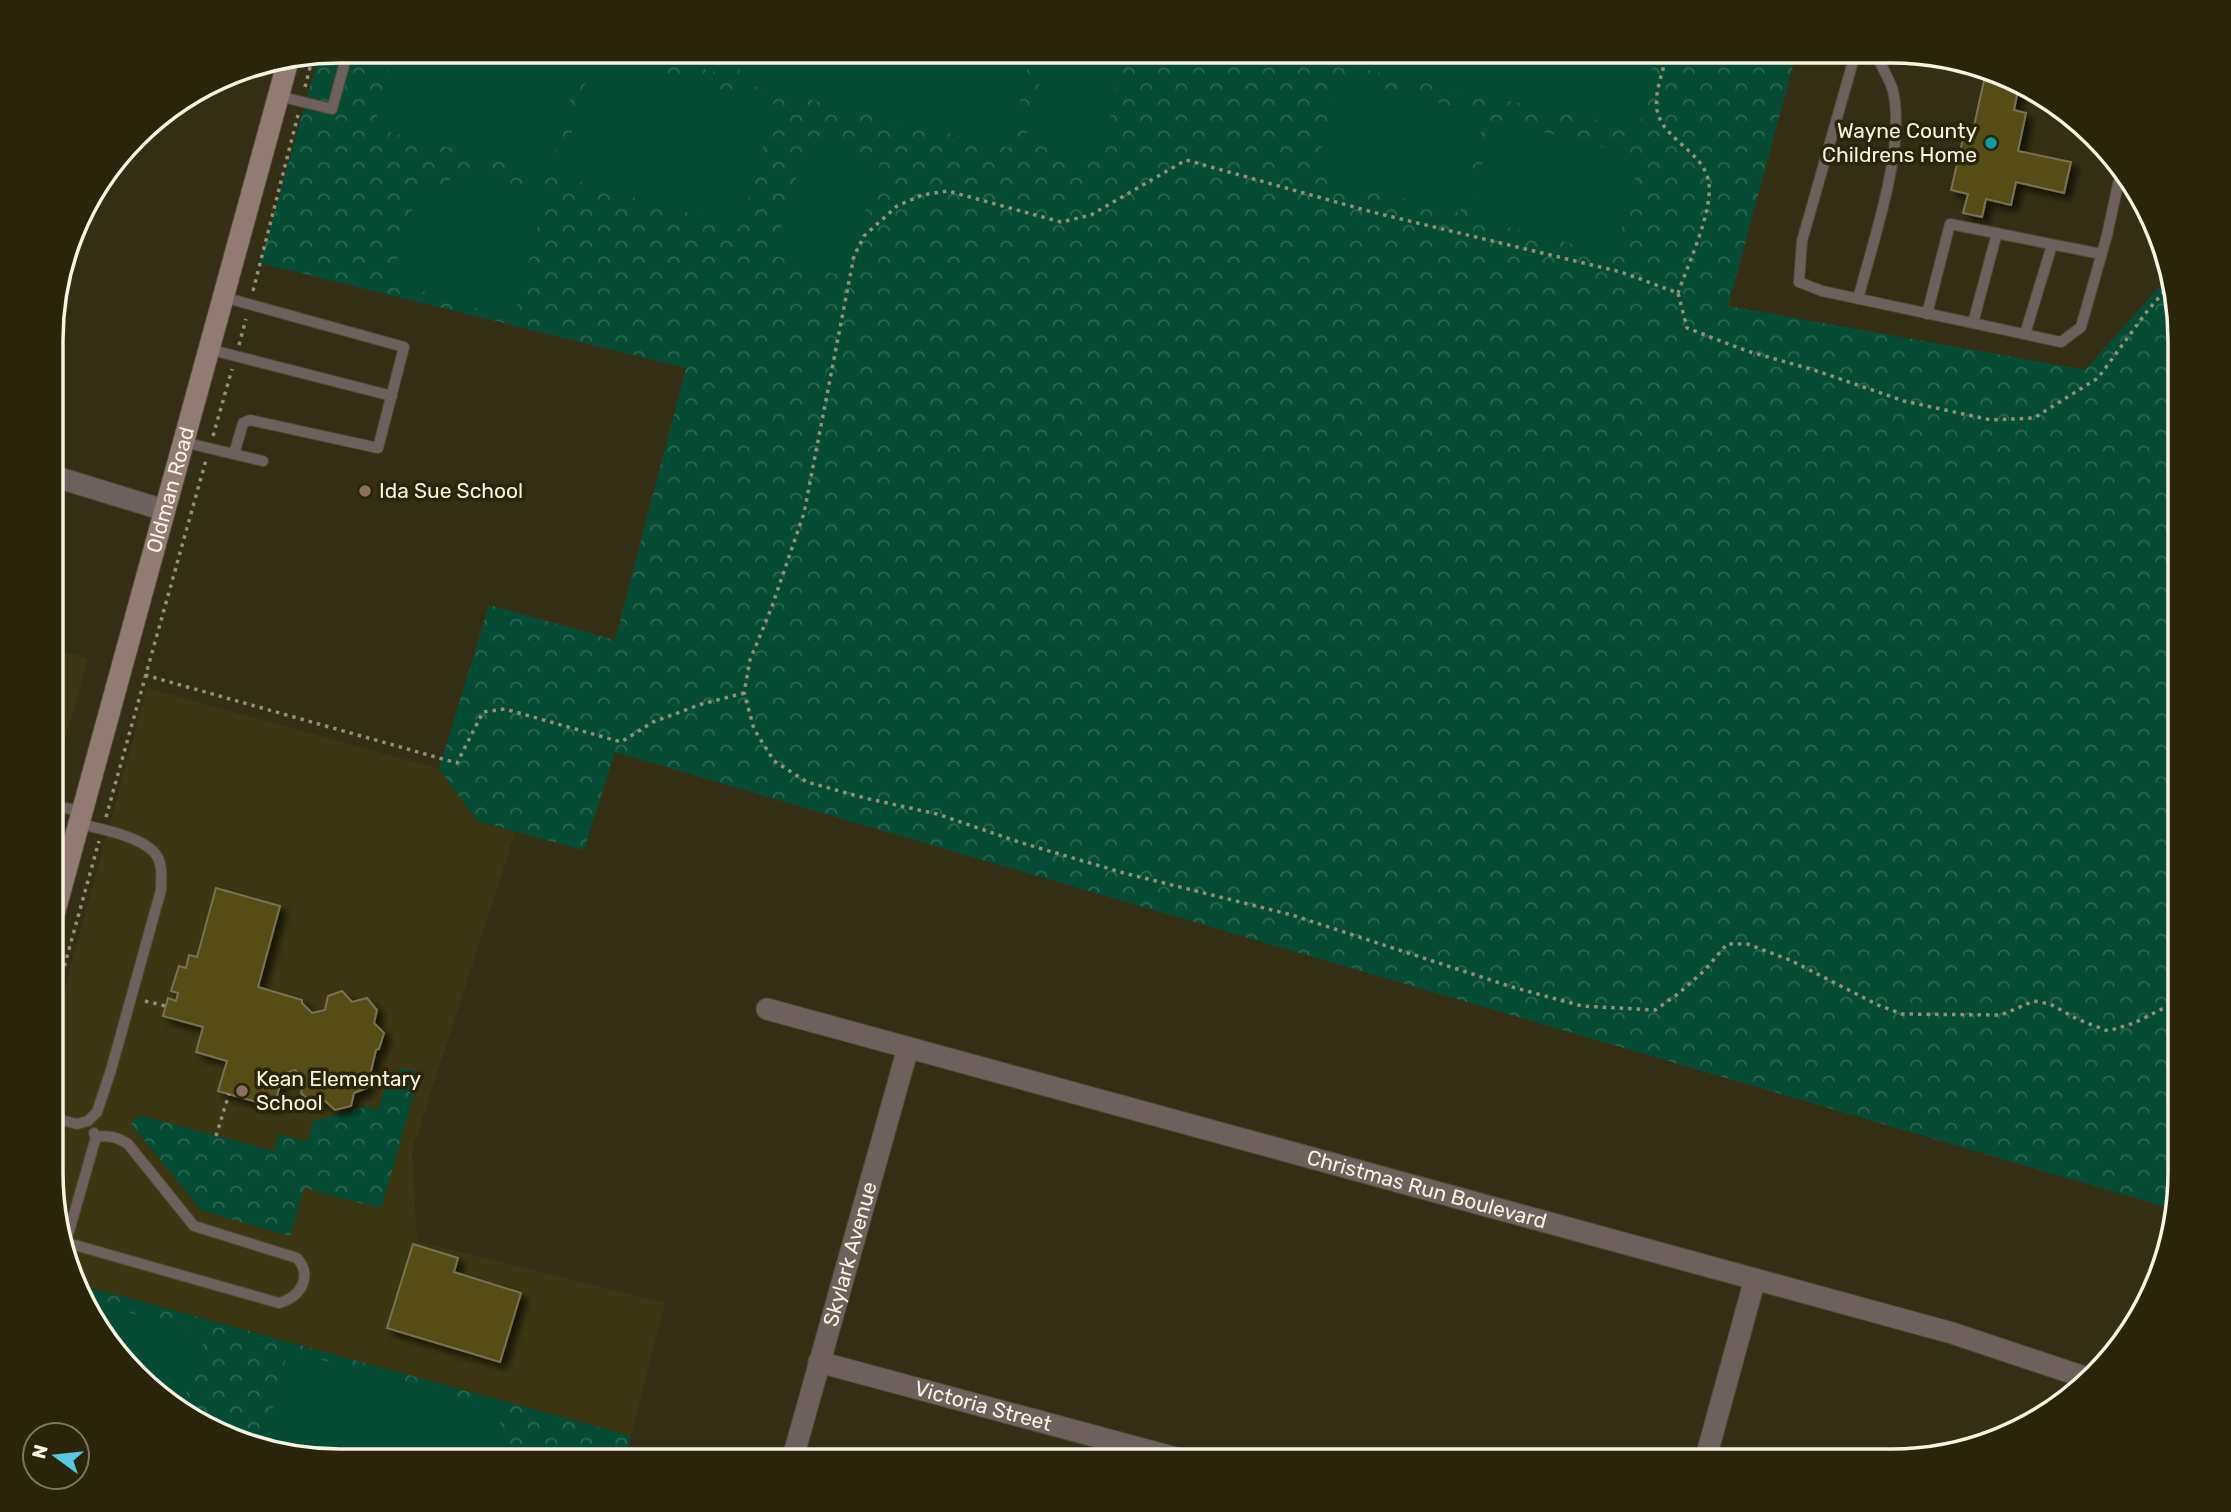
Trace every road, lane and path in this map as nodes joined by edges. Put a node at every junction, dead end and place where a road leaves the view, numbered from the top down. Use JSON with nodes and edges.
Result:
{"nodes":[{"id":1,"x":345,"y":63,"type":"edge"},
{"id":2,"x":1666,"y":63,"type":"edge"},
{"id":3,"x":1853,"y":63,"type":"edge"},
{"id":4,"x":1880,"y":63,"type":"edge"},
{"id":5,"x":311,"y":65,"type":"edge"},
{"id":6,"x":286,"y":68,"type":"edge"},
{"id":7,"x":278,"y":96,"type":"junction"},
{"id":8,"x":301,"y":102,"type":"junction"},
{"id":9,"x":2118,"y":182,"type":"edge"},
{"id":10,"x":1997,"y":233,"type":"junction"},
{"id":11,"x":2052,"y":245,"type":"junction"},
{"id":12,"x":2101,"y":254,"type":"junction"},
{"id":13,"x":2164,"y":292,"type":"edge"},
{"id":14,"x":1678,"y":293,"type":"junction"},
{"id":15,"x":223,"y":297,"type":"junction"},
{"id":16,"x":1858,"y":299,"type":"junction"},
{"id":17,"x":250,"y":304,"type":"junction"},
{"id":18,"x":1927,"y":313,"type":"junction"},
{"id":19,"x":1973,"y":323,"type":"junction"},
{"id":20,"x":2025,"y":334,"type":"junction"},
{"id":21,"x":208,"y":349,"type":"junction"},
{"id":22,"x":236,"y":356,"type":"junction"},
{"id":23,"x":392,"y":396,"type":"junction"},
{"id":24,"x":183,"y":442,"type":"junction"},
{"id":25,"x":209,"y":448,"type":"junction"},
{"id":26,"x":234,"y":454,"type":"junction"},
{"id":27,"x":263,"y":461,"type":"dead end"},
{"id":28,"x":63,"y":479,"type":"edge"},
{"id":29,"x":164,"y":510,"type":"junction"},
{"id":30,"x":145,"y":675,"type":"junction"},
{"id":31,"x":744,"y":693,"type":"junction"},
{"id":32,"x":63,"y":810,"type":"edge"},
{"id":33,"x":81,"y":818,"type":"junction"},
{"id":34,"x":102,"y":829,"type":"junction"},
{"id":35,"x":63,"y":882,"type":"edge"},
{"id":36,"x":63,"y":971,"type":"edge"},
{"id":37,"x":145,"y":1001,"type":"dead end"},
{"id":38,"x":165,"y":1006,"type":"dead end"},
{"id":39,"x":2168,"y":1006,"type":"edge"},
{"id":40,"x":766,"y":1009,"type":"dead end"},
{"id":41,"x":908,"y":1048,"type":"junction"},
{"id":42,"x":229,"y":1094,"type":"dead end"},
{"id":43,"x":63,"y":1120,"type":"edge"},
{"id":44,"x":88,"y":1121,"type":"junction"},
{"id":45,"x":216,"y":1136,"type":"dead end"},
{"id":46,"x":96,"y":1137,"type":"junction"},
{"id":47,"x":69,"y":1229,"type":"edge"},
{"id":48,"x":72,"y":1244,"type":"edge"},
{"id":49,"x":1755,"y":1279,"type":"junction"},
{"id":50,"x":819,"y":1362,"type":"junction"},
{"id":51,"x":2079,"y":1375,"type":"edge"},
{"id":52,"x":795,"y":1449,"type":"edge"},
{"id":53,"x":1142,"y":1449,"type":"edge"},
{"id":54,"x":1708,"y":1449,"type":"edge"}],
"edges":[{"from":1,"to":8,"type":"lane"},
{"from":2,"to":14,"type":"path"},
{"from":3,"to":16,"type":"lane"},
{"from":4,"to":16,"type":"lane"},
{"from":5,"to":8,"type":"path"},
{"from":6,"to":7,"type":"street","name":"Oldman Road"},
{"from":7,"to":8,"type":"lane"},
{"from":7,"to":15,"type":"street","name":"Oldman Road"},
{"from":8,"to":17,"type":"path"},
{"from":9,"to":12,"type":"lane"},
{"from":10,"to":11,"type":"lane"},
{"from":10,"to":18,"type":"lane"},
{"from":10,"to":19,"type":"lane"},
{"from":11,"to":12,"type":"lane"},
{"from":11,"to":20,"type":"lane"},
{"from":12,"to":20,"type":"lane"},
{"from":13,"to":14,"type":"path"},
{"from":14,"to":31,"type":"path"},
{"from":15,"to":17,"type":"lane"},
{"from":15,"to":21,"type":"street","name":"Oldman Road"},
{"from":16,"to":18,"type":"lane"},
{"from":17,"to":22,"type":"path"},
{"from":17,"to":23,"type":"lane"},
{"from":18,"to":19,"type":"lane"},
{"from":19,"to":20,"type":"lane"},
{"from":21,"to":22,"type":"lane"},
{"from":21,"to":24,"type":"street","name":"Oldman Road"},
{"from":22,"to":23,"type":"lane"},
{"from":22,"to":25,"type":"path"},
{"from":23,"to":26,"type":"lane"},
{"from":24,"to":25,"type":"lane"},
{"from":24,"to":29,"type":"street","name":"Oldman Road"},
{"from":25,"to":26,"type":"lane"},
{"from":25,"to":30,"type":"path"},
{"from":26,"to":27,"type":"lane"},
{"from":28,"to":29,"type":"street"},
{"from":29,"to":33,"type":"street","name":"Oldman Road"},
{"from":30,"to":31,"type":"path"},
{"from":30,"to":34,"type":"path"},
{"from":31,"to":39,"type":"path"},
{"from":32,"to":33,"type":"lane"},
{"from":33,"to":34,"type":"lane"},
{"from":33,"to":35,"type":"street","name":"Oldman Road"},
{"from":34,"to":36,"type":"path"},
{"from":34,"to":44,"type":"lane"},
{"from":37,"to":38,"type":"path"},
{"from":40,"to":41,"type":"street","name":"Christmas Run Boulevard"},
{"from":41,"to":49,"type":"street","name":"Christmas Run Boulevard"},
{"from":41,"to":50,"type":"street","name":"Skylark Avenue"},
{"from":42,"to":45,"type":"path"},
{"from":43,"to":44,"type":"lane"},
{"from":44,"to":46,"type":"lane"},
{"from":46,"to":47,"type":"lane"},
{"from":46,"to":48,"type":"lane"},
{"from":49,"to":51,"type":"street","name":"Christmas Run Boulevard"},
{"from":49,"to":54,"type":"street"},
{"from":50,"to":52,"type":"street","name":"Skylark Avenue"},
{"from":50,"to":53,"type":"street","name":"Victoria Street"}]}
